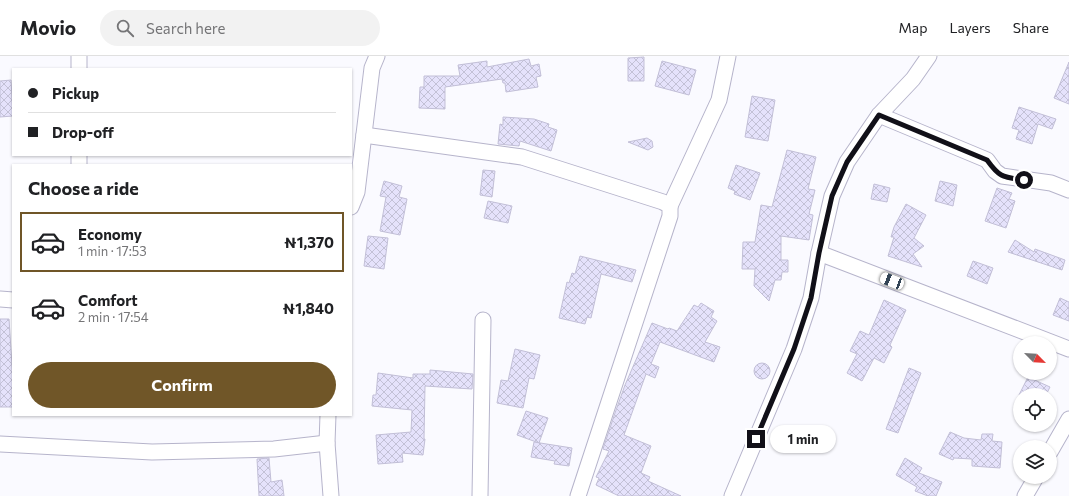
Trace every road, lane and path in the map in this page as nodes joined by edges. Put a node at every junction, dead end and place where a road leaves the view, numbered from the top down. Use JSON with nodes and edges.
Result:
{"nodes":[{"id":1,"x":78,"y":56,"type":"edge"},
{"id":2,"x":377,"y":56,"type":"edge"},
{"id":3,"x":728,"y":56,"type":"edge"},
{"id":4,"x":929,"y":56,"type":"edge"},
{"id":5,"x":79,"y":68,"type":"edge"},
{"id":6,"x":879,"y":115,"type":"junction"},
{"id":7,"x":364,"y":135,"type":"junction"},
{"id":8,"x":1069,"y":190,"type":"edge"},
{"id":9,"x":352,"y":204,"type":"edge"},
{"id":10,"x":670,"y":206,"type":"junction"},
{"id":11,"x":819,"y":253,"type":"junction"},
{"id":12,"x":0,"y":299,"type":"edge"},
{"id":13,"x":12,"y":300,"type":"edge"},
{"id":14,"x":484,"y":320,"type":"dead end"},
{"id":15,"x":1069,"y":349,"type":"edge"},
{"id":16,"x":328,"y":416,"type":"edge"},
{"id":17,"x":1069,"y":419,"type":"edge"},
{"id":18,"x":1057,"y":440,"type":"edge"},
{"id":19,"x":326,"y":443,"type":"junction"},
{"id":20,"x":0,"y":444,"type":"edge"},
{"id":21,"x":1032,"y":484,"type":"edge"},
{"id":22,"x":331,"y":496,"type":"edge"},
{"id":23,"x":480,"y":496,"type":"edge"},
{"id":24,"x":578,"y":496,"type":"edge"},
{"id":25,"x":732,"y":496,"type":"edge"},
{"id":26,"x":1025,"y":496,"type":"edge"}],
"edges":[{"from":1,"to":5,"type":"street"},
{"from":2,"to":7,"type":"street"},
{"from":3,"to":10,"type":"street"},
{"from":4,"to":6,"type":"street"},
{"from":6,"to":8,"type":"street"},
{"from":6,"to":11,"type":"street"},
{"from":7,"to":9,"type":"street"},
{"from":7,"to":10,"type":"street"},
{"from":10,"to":24,"type":"street"},
{"from":11,"to":15,"type":"street"},
{"from":11,"to":25,"type":"street"},
{"from":12,"to":13,"type":"street"},
{"from":14,"to":23,"type":"street"},
{"from":16,"to":19,"type":"street"},
{"from":17,"to":18,"type":"street"},
{"from":19,"to":20,"type":"street"},
{"from":19,"to":22,"type":"street"},
{"from":21,"to":26,"type":"street"}]}
